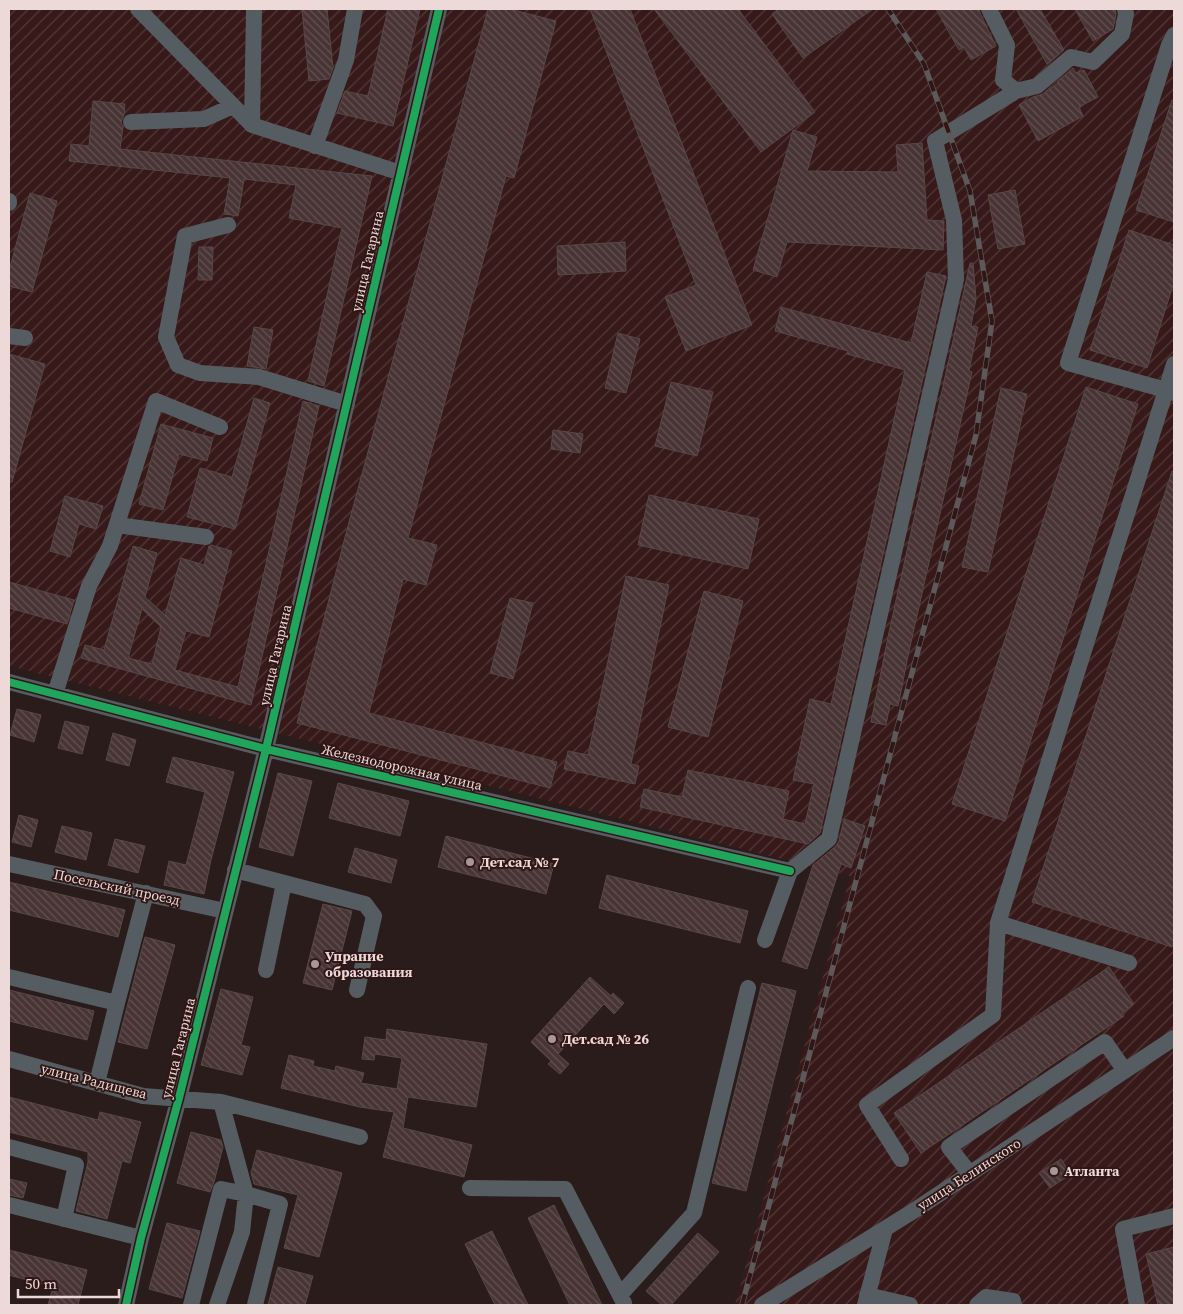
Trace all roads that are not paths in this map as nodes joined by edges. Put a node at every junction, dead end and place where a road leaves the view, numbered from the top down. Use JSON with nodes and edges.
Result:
{"nodes":[{"id":1,"x":138,"y":9,"type":"edge"},
{"id":2,"x":254,"y":9,"type":"edge"},
{"id":3,"x":355,"y":9,"type":"edge"},
{"id":4,"x":439,"y":9,"type":"edge"},
{"id":5,"x":989,"y":9,"type":"edge"},
{"id":6,"x":1125,"y":9,"type":"edge"},
{"id":7,"x":1174,"y":34,"type":"edge"},
{"id":8,"x":1016,"y":91,"type":"junction"},
{"id":9,"x":234,"y":106,"type":"junction"},
{"id":10,"x":131,"y":122,"type":"dead end"},
{"id":11,"x":252,"y":125,"type":"junction"},
{"id":12,"x":315,"y":146,"type":"junction"},
{"id":13,"x":401,"y":173,"type":"junction"},
{"id":14,"x":228,"y":225,"type":"dead end"},
{"id":15,"x":1174,"y":364,"type":"edge"},
{"id":16,"x":1170,"y":392,"type":"edge"},
{"id":17,"x":347,"y":404,"type":"junction"},
{"id":18,"x":220,"y":427,"type":"dead end"},
{"id":19,"x":117,"y":525,"type":"junction"},
{"id":20,"x":206,"y":537,"type":"dead end"},
{"id":21,"x":9,"y":682,"type":"edge"},
{"id":22,"x":55,"y":694,"type":"junction"},
{"id":23,"x":266,"y":749,"type":"junction"},
{"id":24,"x":9,"y":864,"type":"edge"},
{"id":25,"x":235,"y":870,"type":"junction"},
{"id":26,"x":790,"y":871,"type":"junction"},
{"id":27,"x":284,"y":883,"type":"junction"},
{"id":28,"x":146,"y":893,"type":"junction"},
{"id":29,"x":225,"y":911,"type":"junction"},
{"id":30,"x":998,"y":923,"type":"junction"},
{"id":31,"x":765,"y":940,"type":"dead end"},
{"id":32,"x":1129,"y":963,"type":"dead end"},
{"id":33,"x":266,"y":970,"type":"dead end"},
{"id":34,"x":9,"y":977,"type":"edge"},
{"id":35,"x":748,"y":988,"type":"dead end"},
{"id":36,"x":357,"y":990,"type":"dead end"},
{"id":37,"x":116,"y":1003,"type":"junction"},
{"id":38,"x":1174,"y":1038,"type":"edge"},
{"id":39,"x":9,"y":1060,"type":"edge"},
{"id":40,"x":1125,"y":1071,"type":"junction"},
{"id":41,"x":97,"y":1083,"type":"junction"},
{"id":42,"x":179,"y":1098,"type":"junction"},
{"id":43,"x":221,"y":1102,"type":"junction"},
{"id":44,"x":360,"y":1136,"type":"dead end"},
{"id":45,"x":9,"y":1147,"type":"edge"},
{"id":46,"x":901,"y":1159,"type":"dead end"},
{"id":47,"x":970,"y":1174,"type":"junction"},
{"id":48,"x":470,"y":1188,"type":"dead end"},
{"id":49,"x":246,"y":1194,"type":"junction"},
{"id":50,"x":9,"y":1205,"type":"edge"},
{"id":51,"x":1174,"y":1216,"type":"edge"},
{"id":52,"x":64,"y":1219,"type":"junction"},
{"id":53,"x":885,"y":1229,"type":"junction"},
{"id":54,"x":141,"y":1238,"type":"junction"},
{"id":55,"x":622,"y":1300,"type":"edge"},
{"id":56,"x":866,"y":1300,"type":"edge"},
{"id":57,"x":126,"y":1305,"type":"edge"},
{"id":58,"x":191,"y":1305,"type":"edge"},
{"id":59,"x":217,"y":1305,"type":"edge"},
{"id":60,"x":256,"y":1305,"type":"edge"},
{"id":61,"x":762,"y":1305,"type":"edge"},
{"id":62,"x":910,"y":1305,"type":"edge"},
{"id":63,"x":977,"y":1305,"type":"edge"},
{"id":64,"x":1014,"y":1305,"type":"edge"},
{"id":65,"x":1136,"y":1305,"type":"edge"}],
"edges":[{"from":1,"to":9,"type":"street"},
{"from":2,"to":11,"type":"street"},
{"from":3,"to":12,"type":"street"},
{"from":4,"to":13,"type":"street","name":"улица Гагарина"},
{"from":5,"to":8,"type":"street"},
{"from":6,"to":8,"type":"street"},
{"from":7,"to":16,"type":"street"},
{"from":8,"to":26,"type":"street"},
{"from":9,"to":10,"type":"street"},
{"from":9,"to":11,"type":"street"},
{"from":11,"to":12,"type":"street"},
{"from":12,"to":13,"type":"street"},
{"from":13,"to":17,"type":"street","name":"улица Гагарина"},
{"from":14,"to":17,"type":"street"},
{"from":15,"to":16,"type":"street"},
{"from":16,"to":30,"type":"street"},
{"from":17,"to":23,"type":"street","name":"улица Гагарина"},
{"from":18,"to":19,"type":"street"},
{"from":19,"to":20,"type":"street"},
{"from":19,"to":22,"type":"street"},
{"from":21,"to":22,"type":"street","name":"Железнодорожная улица"},
{"from":22,"to":23,"type":"street","name":"Железнодорожная улица"},
{"from":23,"to":25,"type":"street","name":"улица Гагарина"},
{"from":23,"to":26,"type":"street","name":"Железнодорожная улица"},
{"from":24,"to":28,"type":"street","name":"Посельский проезд"},
{"from":25,"to":27,"type":"street"},
{"from":25,"to":29,"type":"street","name":"улица Гагарина"},
{"from":26,"to":31,"type":"street"},
{"from":27,"to":33,"type":"street"},
{"from":27,"to":36,"type":"street"},
{"from":28,"to":29,"type":"street","name":"Посельский проезд"},
{"from":28,"to":37,"type":"street"},
{"from":29,"to":42,"type":"street","name":"улица Гагарина"},
{"from":30,"to":32,"type":"street"},
{"from":30,"to":46,"type":"street"},
{"from":34,"to":37,"type":"street"},
{"from":35,"to":55,"type":"street"},
{"from":37,"to":41,"type":"street"},
{"from":38,"to":40,"type":"street","name":"улица Белинского"},
{"from":39,"to":41,"type":"street","name":"улица Радищева"},
{"from":40,"to":47,"type":"street","name":"улица Белинского"},
{"from":40,"to":47,"type":"street"},
{"from":41,"to":42,"type":"street","name":"улица Радищева"},
{"from":42,"to":43,"type":"street","name":"улица Радищева"},
{"from":42,"to":54,"type":"street","name":"улица Гагарина"},
{"from":43,"to":44,"type":"street","name":"улица Радищева"},
{"from":43,"to":49,"type":"street"},
{"from":45,"to":52,"type":"street"},
{"from":47,"to":53,"type":"street","name":"улица Белинского"},
{"from":48,"to":55,"type":"street"},
{"from":49,"to":58,"type":"street"},
{"from":49,"to":59,"type":"street"},
{"from":49,"to":60,"type":"street"},
{"from":50,"to":52,"type":"street"},
{"from":51,"to":65,"type":"street"},
{"from":52,"to":54,"type":"street"},
{"from":53,"to":56,"type":"street"},
{"from":53,"to":61,"type":"street","name":"улица Белинского"},
{"from":54,"to":57,"type":"street","name":"улица Гагарина"},
{"from":56,"to":62,"type":"street"},
{"from":63,"to":64,"type":"street"}]}
